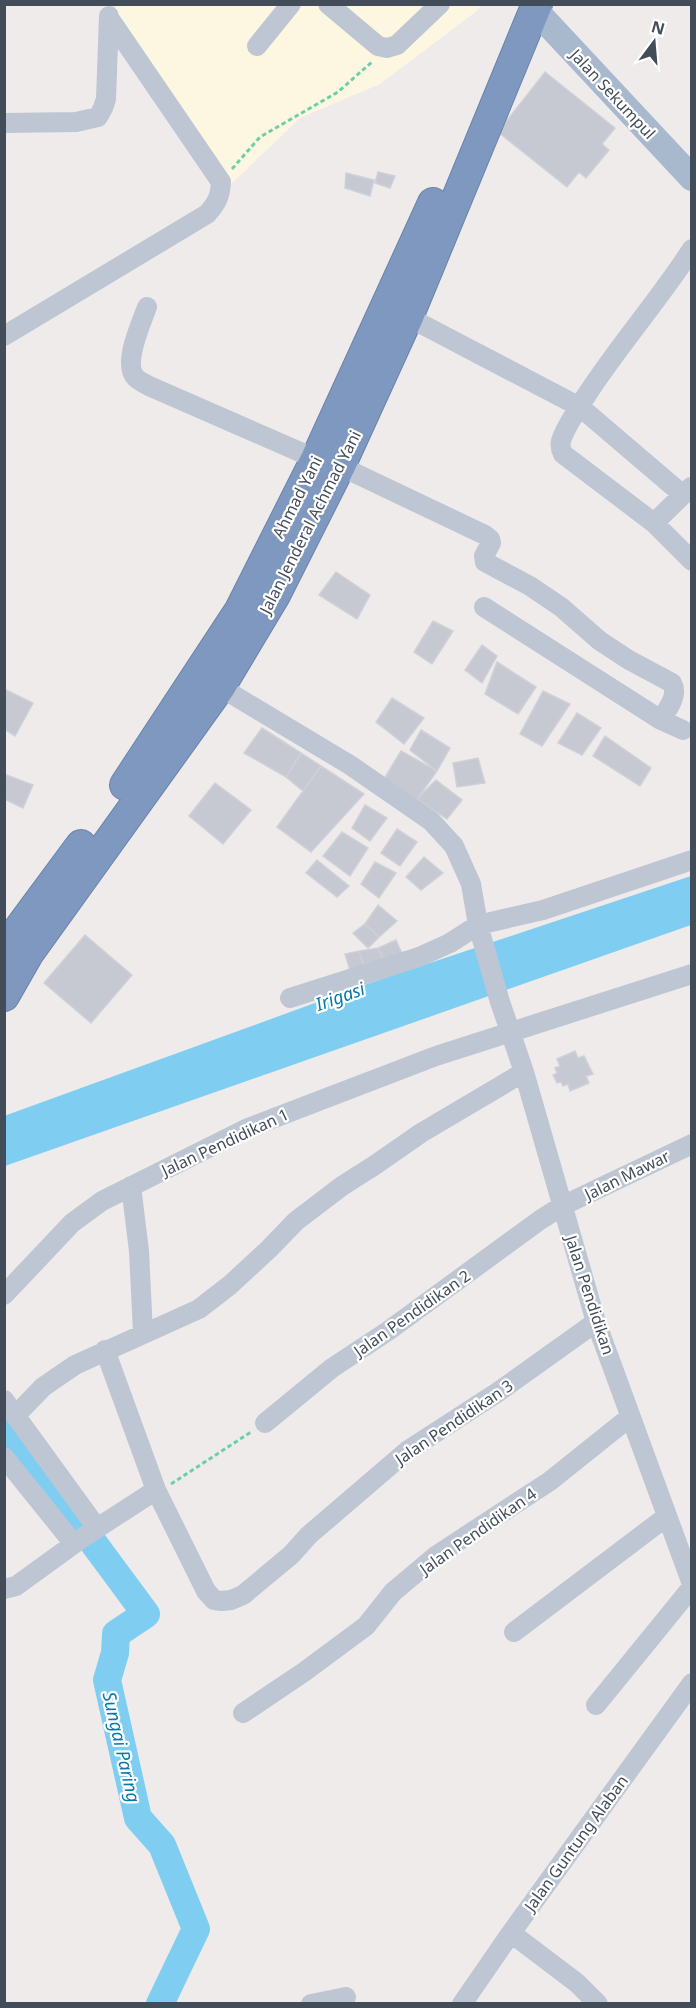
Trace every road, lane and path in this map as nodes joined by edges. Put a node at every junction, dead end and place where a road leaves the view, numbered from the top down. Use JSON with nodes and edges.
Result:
{"nodes":[{"id":1,"x":291,"y":4,"type":"edge"},
{"id":2,"x":328,"y":4,"type":"edge"},
{"id":3,"x":440,"y":4,"type":"edge"},
{"id":4,"x":529,"y":6,"type":"edge"},
{"id":5,"x":110,"y":11,"type":"edge"},
{"id":6,"x":257,"y":46,"type":"dead end"},
{"id":7,"x":387,"y":48,"type":"junction"},
{"id":8,"x":4,"y":123,"type":"edge"},
{"id":9,"x":692,"y":178,"type":"edge"},
{"id":10,"x":221,"y":182,"type":"junction"},
{"id":11,"x":692,"y":249,"type":"edge"},
{"id":12,"x":147,"y":308,"type":"dead end"},
{"id":13,"x":408,"y":317,"type":"junction"},
{"id":14,"x":4,"y":336,"type":"edge"},
{"id":15,"x":580,"y":407,"type":"junction"},
{"id":16,"x":328,"y":463,"type":"junction"},
{"id":17,"x":687,"y":490,"type":"edge"},
{"id":18,"x":654,"y":523,"type":"junction"},
{"id":19,"x":692,"y":561,"type":"edge"},
{"id":20,"x":484,"y":607,"type":"dead end"},
{"id":21,"x":220,"y":687,"type":"junction"},
{"id":22,"x":661,"y":720,"type":"junction"},
{"id":23,"x":682,"y":730,"type":"dead end"},
{"id":24,"x":114,"y":816,"type":"junction"},
{"id":25,"x":88,"y":852,"type":"junction"},
{"id":26,"x":692,"y":860,"type":"edge"},
{"id":27,"x":480,"y":932,"type":"junction"},
{"id":28,"x":4,"y":949,"type":"edge"},
{"id":29,"x":690,"y":977,"type":"edge"},
{"id":30,"x":4,"y":996,"type":"edge"},
{"id":31,"x":290,"y":998,"type":"dead end"},
{"id":32,"x":511,"y":1030,"type":"junction"},
{"id":33,"x":524,"y":1072,"type":"junction"},
{"id":34,"x":692,"y":1144,"type":"edge"},
{"id":35,"x":131,"y":1186,"type":"junction"},
{"id":36,"x":562,"y":1206,"type":"junction"},
{"id":37,"x":4,"y":1295,"type":"edge"},
{"id":38,"x":596,"y":1322,"type":"junction"},
{"id":39,"x":143,"y":1333,"type":"junction"},
{"id":40,"x":105,"y":1350,"type":"junction"},
{"id":41,"x":10,"y":1408,"type":"edge"},
{"id":42,"x":630,"y":1416,"type":"junction"},
{"id":43,"x":265,"y":1423,"type":"joint"},
{"id":44,"x":4,"y":1457,"type":"edge"},
{"id":45,"x":157,"y":1492,"type":"junction"},
{"id":46,"x":666,"y":1517,"type":"junction"},
{"id":47,"x":87,"y":1535,"type":"junction"},
{"id":48,"x":692,"y":1586,"type":"edge"},
{"id":49,"x":4,"y":1589,"type":"edge"},
{"id":50,"x":514,"y":1632,"type":"dead end"},
{"id":51,"x":692,"y":1683,"type":"edge"},
{"id":52,"x":596,"y":1705,"type":"dead end"},
{"id":53,"x":243,"y":1713,"type":"dead end"},
{"id":54,"x":511,"y":1932,"type":"junction"},
{"id":55,"x":346,"y":1997,"type":"dead end"},
{"id":56,"x":311,"y":2004,"type":"edge"},
{"id":57,"x":462,"y":2004,"type":"edge"},
{"id":58,"x":598,"y":2004,"type":"edge"}],
"edges":[{"from":1,"to":6,"type":"street"},
{"from":2,"to":7,"type":"street"},
{"from":3,"to":7,"type":"street"},
{"from":4,"to":9,"type":"main road","name":"Jalan Sekumpul"},
{"from":4,"to":13,"type":"highway","name":"Jalan Jenderal Achmad Yani"},
{"from":4,"to":16,"type":"highway","name":"Ahmad Yani"},
{"from":5,"to":8,"type":"street"},
{"from":5,"to":10,"type":"street"},
{"from":7,"to":10,"type":"path"},
{"from":10,"to":14,"type":"street"},
{"from":11,"to":15,"type":"street"},
{"from":12,"to":16,"type":"street"},
{"from":13,"to":15,"type":"street"},
{"from":13,"to":16,"type":"highway","name":"Jalan Jenderal Achmad Yani"},
{"from":15,"to":17,"type":"street"},
{"from":15,"to":18,"type":"street"},
{"from":16,"to":21,"type":"highway","name":"Jalan Jenderal Achmad Yani"},
{"from":16,"to":22,"type":"street"},
{"from":16,"to":24,"type":"highway","name":"Ahmad Yani"},
{"from":17,"to":18,"type":"street"},
{"from":18,"to":19,"type":"street"},
{"from":20,"to":22,"type":"street"},
{"from":21,"to":24,"type":"highway","name":"Jalan Jenderal Achmad Yani"},
{"from":21,"to":27,"type":"street","name":"Jalan Pendidikan"},
{"from":22,"to":23,"type":"street"},
{"from":24,"to":25,"type":"highway","name":"Ahmad Yani"},
{"from":25,"to":28,"type":"highway","name":"Ahmad Yani"},
{"from":25,"to":30,"type":"highway"},
{"from":26,"to":27,"type":"street"},
{"from":27,"to":31,"type":"street"},
{"from":27,"to":32,"type":"street","name":"Jalan Pendidikan"},
{"from":29,"to":32,"type":"street","name":"Jalan Pendidikan 1"},
{"from":32,"to":33,"type":"street","name":"Jalan Pendidikan"},
{"from":32,"to":35,"type":"street","name":"Jalan Pendidikan 1"},
{"from":33,"to":36,"type":"street","name":"Jalan Pendidikan"},
{"from":33,"to":39,"type":"street"},
{"from":34,"to":36,"type":"street","name":"Jalan Mawar"},
{"from":35,"to":37,"type":"street","name":"Jalan Pendidikan 1"},
{"from":35,"to":39,"type":"street"},
{"from":36,"to":38,"type":"street","name":"Jalan Pendidikan"},
{"from":36,"to":43,"type":"street","name":"Jalan Pendidikan 2"},
{"from":38,"to":42,"type":"street","name":"Jalan Pendidikan"},
{"from":38,"to":45,"type":"street","name":"Jalan Pendidikan 3"},
{"from":39,"to":40,"type":"street"},
{"from":40,"to":41,"type":"street"},
{"from":40,"to":45,"type":"street"},
{"from":41,"to":47,"type":"street"},
{"from":42,"to":46,"type":"street","name":"Jalan Pendidikan"},
{"from":42,"to":53,"type":"street","name":"Jalan Pendidikan 4"},
{"from":43,"to":45,"type":"path"},
{"from":44,"to":47,"type":"street"},
{"from":45,"to":47,"type":"street"},
{"from":46,"to":48,"type":"street","name":"Jalan Pendidikan"},
{"from":46,"to":50,"type":"street"},
{"from":47,"to":49,"type":"street"},
{"from":48,"to":52,"type":"street"},
{"from":51,"to":54,"type":"street","name":"Jalan Guntung Alaban"},
{"from":54,"to":57,"type":"street","name":"Jalan Guntung Alaban"},
{"from":54,"to":58,"type":"street"},
{"from":55,"to":56,"type":"street"}]}
